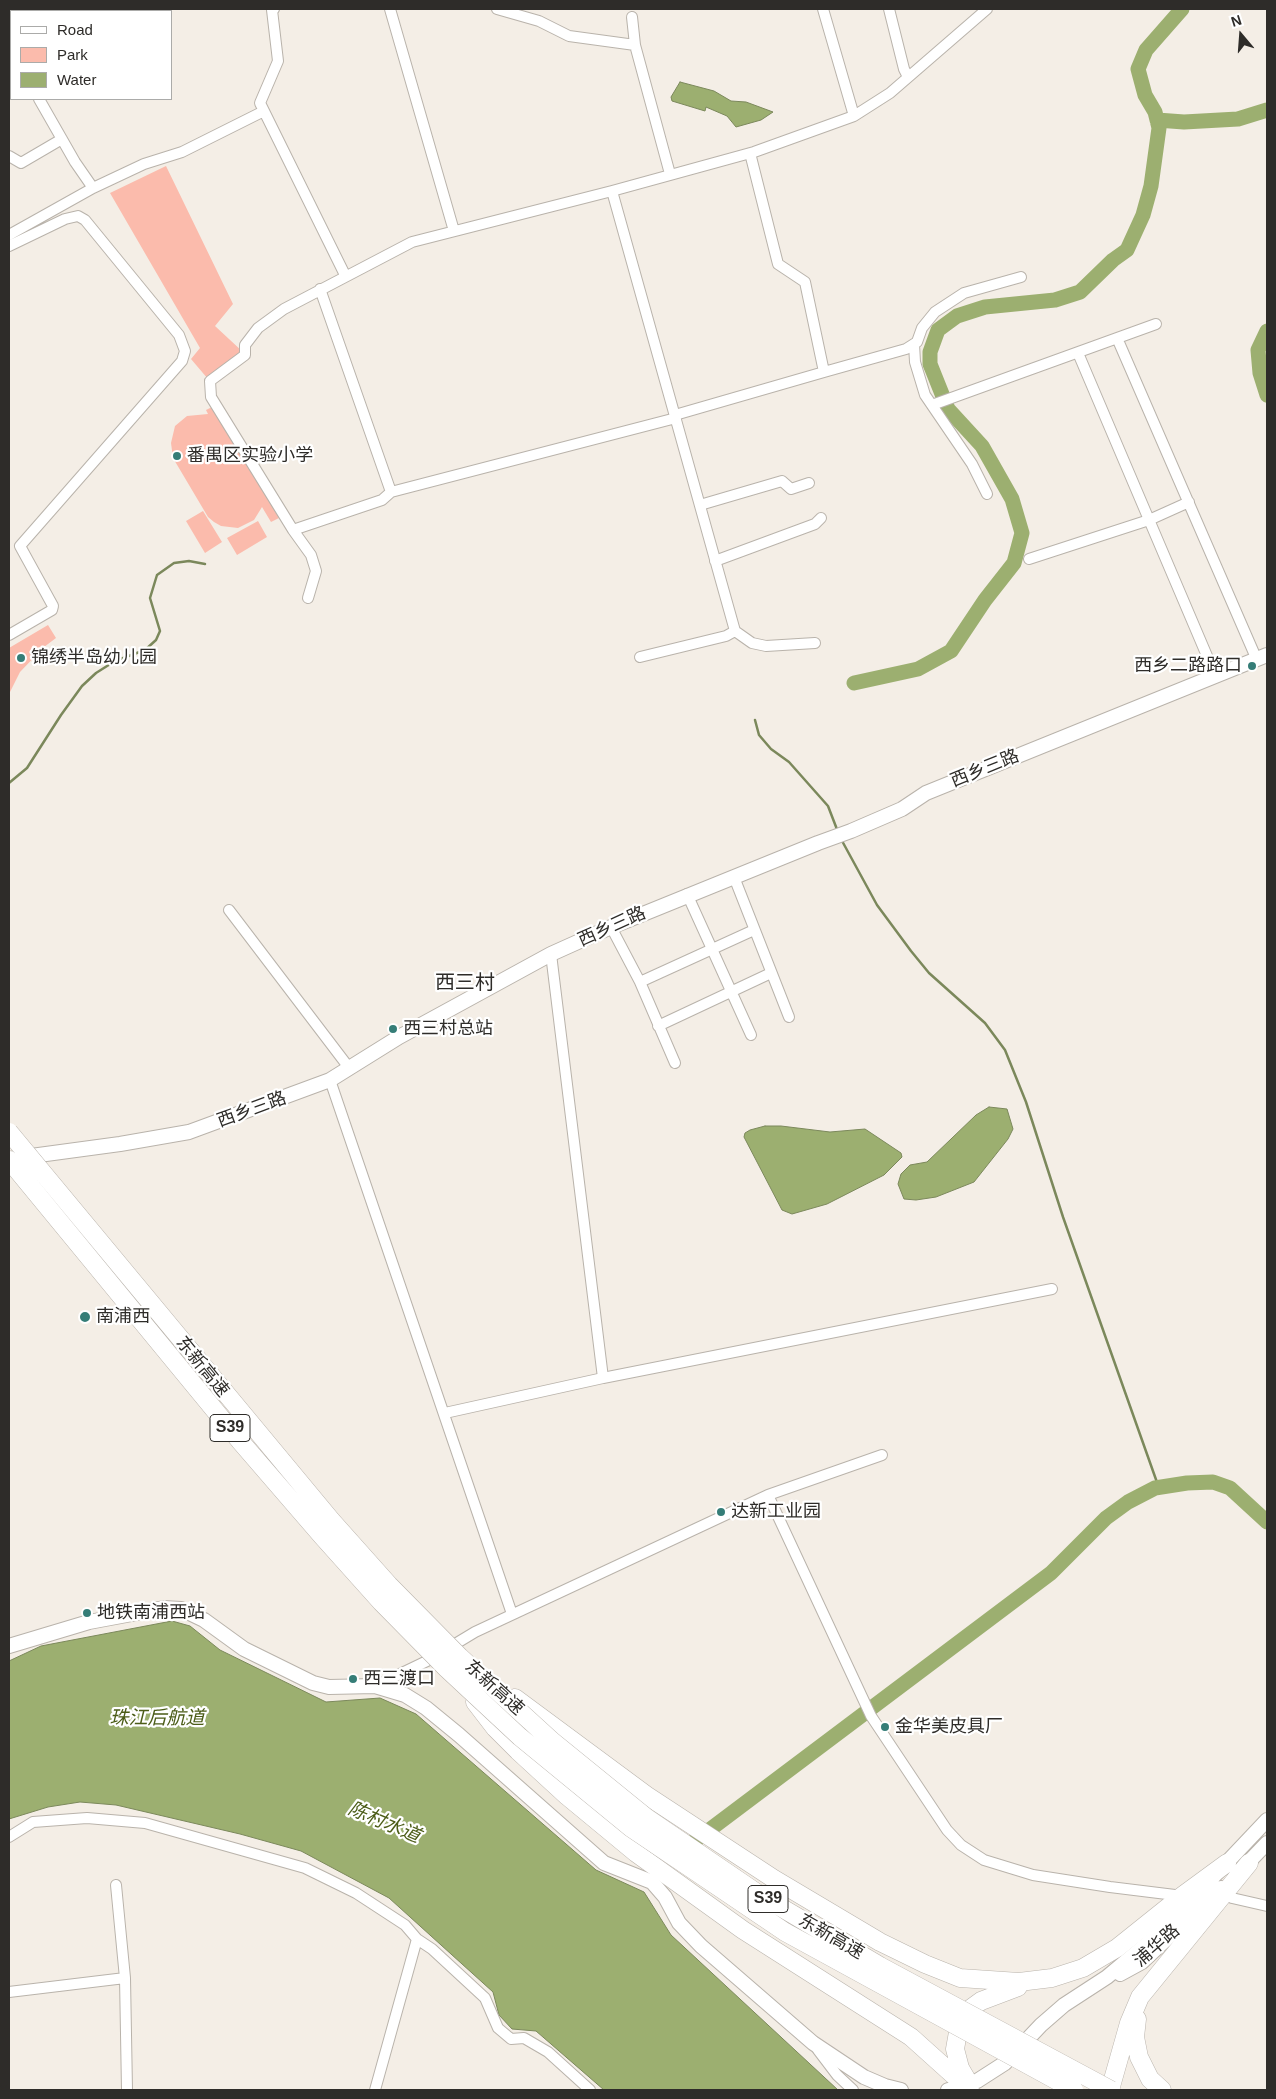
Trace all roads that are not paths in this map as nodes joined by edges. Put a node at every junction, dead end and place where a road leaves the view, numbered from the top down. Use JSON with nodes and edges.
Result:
{"nodes":[{"id":1,"x":274,"y":9,"type":"edge"},
{"id":2,"x":390,"y":9,"type":"edge"},
{"id":3,"x":497,"y":9,"type":"edge"},
{"id":4,"x":823,"y":9,"type":"edge"},
{"id":5,"x":889,"y":9,"type":"edge"},
{"id":6,"x":987,"y":9,"type":"edge"},
{"id":7,"x":632,"y":17,"type":"dead end"},
{"id":8,"x":635,"y":45,"type":"junction"},
{"id":9,"x":908,"y":77,"type":"junction"},
{"id":10,"x":40,"y":100,"type":"edge"},
{"id":11,"x":264,"y":111,"type":"junction"},
{"id":12,"x":854,"y":116,"type":"junction"},
{"id":13,"x":62,"y":139,"type":"junction"},
{"id":14,"x":750,"y":153,"type":"junction"},
{"id":15,"x":9,"y":156,"type":"edge"},
{"id":16,"x":670,"y":174,"type":"junction"},
{"id":17,"x":93,"y":188,"type":"junction"},
{"id":18,"x":612,"y":191,"type":"junction"},
{"id":19,"x":454,"y":232,"type":"junction"},
{"id":20,"x":9,"y":235,"type":"edge"},
{"id":21,"x":9,"y":246,"type":"edge"},
{"id":22,"x":345,"y":275,"type":"junction"},
{"id":23,"x":1020,"y":278,"type":"dead end"},
{"id":24,"x":320,"y":288,"type":"junction"},
{"id":25,"x":1156,"y":324,"type":"dead end"},
{"id":26,"x":1117,"y":338,"type":"junction"},
{"id":27,"x":914,"y":344,"type":"junction"},
{"id":28,"x":1078,"y":352,"type":"junction"},
{"id":29,"x":824,"y":372,"type":"junction"},
{"id":30,"x":932,"y":405,"type":"junction"},
{"id":31,"x":676,"y":417,"type":"junction"},
{"id":32,"x":809,"y":483,"type":"dead end"},
{"id":33,"x":391,"y":492,"type":"junction"},
{"id":34,"x":987,"y":494,"type":"dead end"},
{"id":35,"x":1189,"y":502,"type":"junction"},
{"id":36,"x":700,"y":506,"type":"junction"},
{"id":37,"x":821,"y":518,"type":"dead end"},
{"id":38,"x":1149,"y":520,"type":"junction"},
{"id":39,"x":293,"y":530,"type":"junction"},
{"id":40,"x":1029,"y":558,"type":"dead end"},
{"id":41,"x":715,"y":561,"type":"junction"},
{"id":42,"x":308,"y":598,"type":"dead end"},
{"id":43,"x":735,"y":632,"type":"junction"},
{"id":44,"x":9,"y":635,"type":"edge"},
{"id":45,"x":815,"y":643,"type":"dead end"},
{"id":46,"x":640,"y":657,"type":"dead end"},
{"id":47,"x":1262,"y":657,"type":"edge"},
{"id":48,"x":1216,"y":677,"type":"junction"},
{"id":49,"x":734,"y":877,"type":"junction"},
{"id":50,"x":687,"y":894,"type":"junction"},
{"id":51,"x":229,"y":910,"type":"dead end"},
{"id":52,"x":611,"y":927,"type":"junction"},
{"id":53,"x":754,"y":930,"type":"junction"},
{"id":54,"x":711,"y":950,"type":"junction"},
{"id":55,"x":552,"y":954,"type":"junction"},
{"id":56,"x":771,"y":973,"type":"junction"},
{"id":57,"x":640,"y":982,"type":"junction"},
{"id":58,"x":731,"y":992,"type":"junction"},
{"id":59,"x":789,"y":1017,"type":"dead end"},
{"id":60,"x":658,"y":1026,"type":"junction"},
{"id":61,"x":752,"y":1035,"type":"dead end"},
{"id":62,"x":674,"y":1063,"type":"dead end"},
{"id":63,"x":350,"y":1069,"type":"junction"},
{"id":64,"x":330,"y":1080,"type":"junction"},
{"id":65,"x":9,"y":1132,"type":"edge"},
{"id":66,"x":9,"y":1159,"type":"edge"},
{"id":67,"x":1052,"y":1289,"type":"dead end"},
{"id":68,"x":603,"y":1378,"type":"junction"},
{"id":69,"x":445,"y":1413,"type":"junction"},
{"id":70,"x":882,"y":1455,"type":"dead end"},
{"id":71,"x":768,"y":1495,"type":"junction"},
{"id":72,"x":512,"y":1614,"type":"junction"},
{"id":73,"x":9,"y":1646,"type":"edge"},
{"id":74,"x":460,"y":1657,"type":"junction"},
{"id":75,"x":462,"y":1685,"type":"junction"},
{"id":76,"x":376,"y":1686,"type":"junction"},
{"id":77,"x":1267,"y":1820,"type":"edge"},
{"id":78,"x":9,"y":1837,"type":"edge"},
{"id":79,"x":1267,"y":1843,"type":"edge"},
{"id":80,"x":1249,"y":1862,"type":"joint"},
{"id":81,"x":1228,"y":1863,"type":"joint"},
{"id":82,"x":116,"y":1885,"type":"dead end"},
{"id":83,"x":1221,"y":1893,"type":"junction"},
{"id":84,"x":1189,"y":1896,"type":"junction"},
{"id":85,"x":1267,"y":1906,"type":"edge"},
{"id":86,"x":417,"y":1939,"type":"junction"},
{"id":87,"x":1158,"y":1971,"type":"junction"},
{"id":88,"x":1107,"y":1977,"type":"junction"},
{"id":89,"x":125,"y":1978,"type":"junction"},
{"id":90,"x":1052,"y":1978,"type":"junction"},
{"id":91,"x":9,"y":1992,"type":"edge"},
{"id":92,"x":813,"y":2043,"type":"junction"},
{"id":93,"x":965,"y":2088,"type":"edge"},
{"id":94,"x":127,"y":2090,"type":"edge"},
{"id":95,"x":375,"y":2090,"type":"edge"},
{"id":96,"x":590,"y":2090,"type":"edge"},
{"id":97,"x":853,"y":2090,"type":"edge"},
{"id":98,"x":901,"y":2090,"type":"edge"},
{"id":99,"x":1074,"y":2090,"type":"edge"},
{"id":100,"x":1110,"y":2090,"type":"edge"},
{"id":101,"x":1162,"y":2090,"type":"edge"}],
"edges":[{"from":1,"to":11,"type":"street"},
{"from":2,"to":19,"type":"street"},
{"from":3,"to":8,"type":"street"},
{"from":4,"to":12,"type":"street"},
{"from":5,"to":9,"type":"street"},
{"from":6,"to":9,"type":"street"},
{"from":7,"to":8,"type":"street"},
{"from":8,"to":16,"type":"street"},
{"from":9,"to":12,"type":"street"},
{"from":10,"to":13,"type":"street"},
{"from":11,"to":17,"type":"street"},
{"from":11,"to":22,"type":"street"},
{"from":12,"to":14,"type":"street"},
{"from":13,"to":15,"type":"street"},
{"from":13,"to":17,"type":"street"},
{"from":14,"to":16,"type":"street"},
{"from":14,"to":29,"type":"street"},
{"from":16,"to":18,"type":"street"},
{"from":17,"to":20,"type":"street"},
{"from":18,"to":19,"type":"street"},
{"from":18,"to":31,"type":"street"},
{"from":19,"to":22,"type":"street"},
{"from":21,"to":44,"type":"street"},
{"from":22,"to":24,"type":"street"},
{"from":23,"to":27,"type":"street"},
{"from":24,"to":33,"type":"street"},
{"from":24,"to":39,"type":"street"},
{"from":25,"to":26,"type":"street"},
{"from":26,"to":28,"type":"street"},
{"from":26,"to":35,"type":"street"},
{"from":27,"to":29,"type":"street"},
{"from":27,"to":30,"type":"street"},
{"from":28,"to":30,"type":"street"},
{"from":28,"to":38,"type":"street"},
{"from":29,"to":31,"type":"street"},
{"from":30,"to":34,"type":"street"},
{"from":31,"to":33,"type":"street"},
{"from":31,"to":36,"type":"street"},
{"from":32,"to":36,"type":"street"},
{"from":33,"to":39,"type":"street"},
{"from":35,"to":38,"type":"street"},
{"from":35,"to":47,"type":"street"},
{"from":36,"to":41,"type":"street"},
{"from":37,"to":41,"type":"street"},
{"from":38,"to":40,"type":"street"},
{"from":38,"to":48,"type":"street"},
{"from":39,"to":42,"type":"street"},
{"from":41,"to":43,"type":"street"},
{"from":43,"to":45,"type":"street"},
{"from":43,"to":46,"type":"street"},
{"from":47,"to":48,"type":"street","name":"西乡三路"},
{"from":48,"to":49,"type":"street","name":"西乡三路"},
{"from":49,"to":50,"type":"street","name":"西乡三路"},
{"from":49,"to":53,"type":"street"},
{"from":50,"to":52,"type":"street","name":"西乡三路"},
{"from":50,"to":54,"type":"street"},
{"from":51,"to":63,"type":"street"},
{"from":52,"to":55,"type":"street","name":"西乡三路"},
{"from":52,"to":57,"type":"street"},
{"from":53,"to":54,"type":"street"},
{"from":53,"to":56,"type":"street"},
{"from":54,"to":57,"type":"street"},
{"from":54,"to":58,"type":"street"},
{"from":55,"to":63,"type":"street","name":"西乡三路"},
{"from":55,"to":68,"type":"street"},
{"from":56,"to":58,"type":"street"},
{"from":56,"to":59,"type":"street"},
{"from":57,"to":60,"type":"street"},
{"from":58,"to":60,"type":"street"},
{"from":58,"to":61,"type":"street"},
{"from":60,"to":62,"type":"street"},
{"from":63,"to":64,"type":"street","name":"西乡三路"},
{"from":64,"to":66,"type":"street","name":"西乡三路"},
{"from":64,"to":69,"type":"street"},
{"from":65,"to":74,"type":"highway","name":"东新高速","number":"S39","bridge":true},
{"from":66,"to":75,"type":"highway","name":"东新高速","number":"S39","bridge":true},
{"from":67,"to":68,"type":"street"},
{"from":68,"to":69,"type":"street"},
{"from":69,"to":72,"type":"street"},
{"from":70,"to":71,"type":"street"},
{"from":71,"to":72,"type":"street"},
{"from":71,"to":84,"type":"street"},
{"from":72,"to":76,"type":"street"},
{"from":73,"to":76,"type":"street"},
{"from":74,"to":90,"type":"highway","bridge":true},
{"from":74,"to":100,"type":"highway","name":"东新高速","number":"S39","bridge":true},
{"from":75,"to":93,"type":"highway","bridge":true},
{"from":75,"to":99,"type":"highway","name":"东新高速","number":"S39","bridge":true},
{"from":76,"to":92,"type":"street"},
{"from":77,"to":81,"type":"street"},
{"from":78,"to":86,"type":"street"},
{"from":79,"to":80,"type":"street"},
{"from":80,"to":83,"type":"highway"},
{"from":81,"to":84,"type":"highway"},
{"from":82,"to":89,"type":"street"},
{"from":83,"to":85,"type":"street"},
{"from":83,"to":87,"type":"highway"},
{"from":83,"to":88,"type":"street","name":"浦华路"},
{"from":84,"to":88,"type":"street","name":"浦华路"},
{"from":84,"to":90,"type":"highway"},
{"from":86,"to":95,"type":"street"},
{"from":86,"to":96,"type":"street"},
{"from":87,"to":100,"type":"highway"},
{"from":87,"to":101,"type":"highway"},
{"from":88,"to":93,"type":"street"},
{"from":89,"to":91,"type":"street"},
{"from":89,"to":94,"type":"street"},
{"from":90,"to":93,"type":"highway"},
{"from":92,"to":97,"type":"street"},
{"from":92,"to":98,"type":"street"}]}
